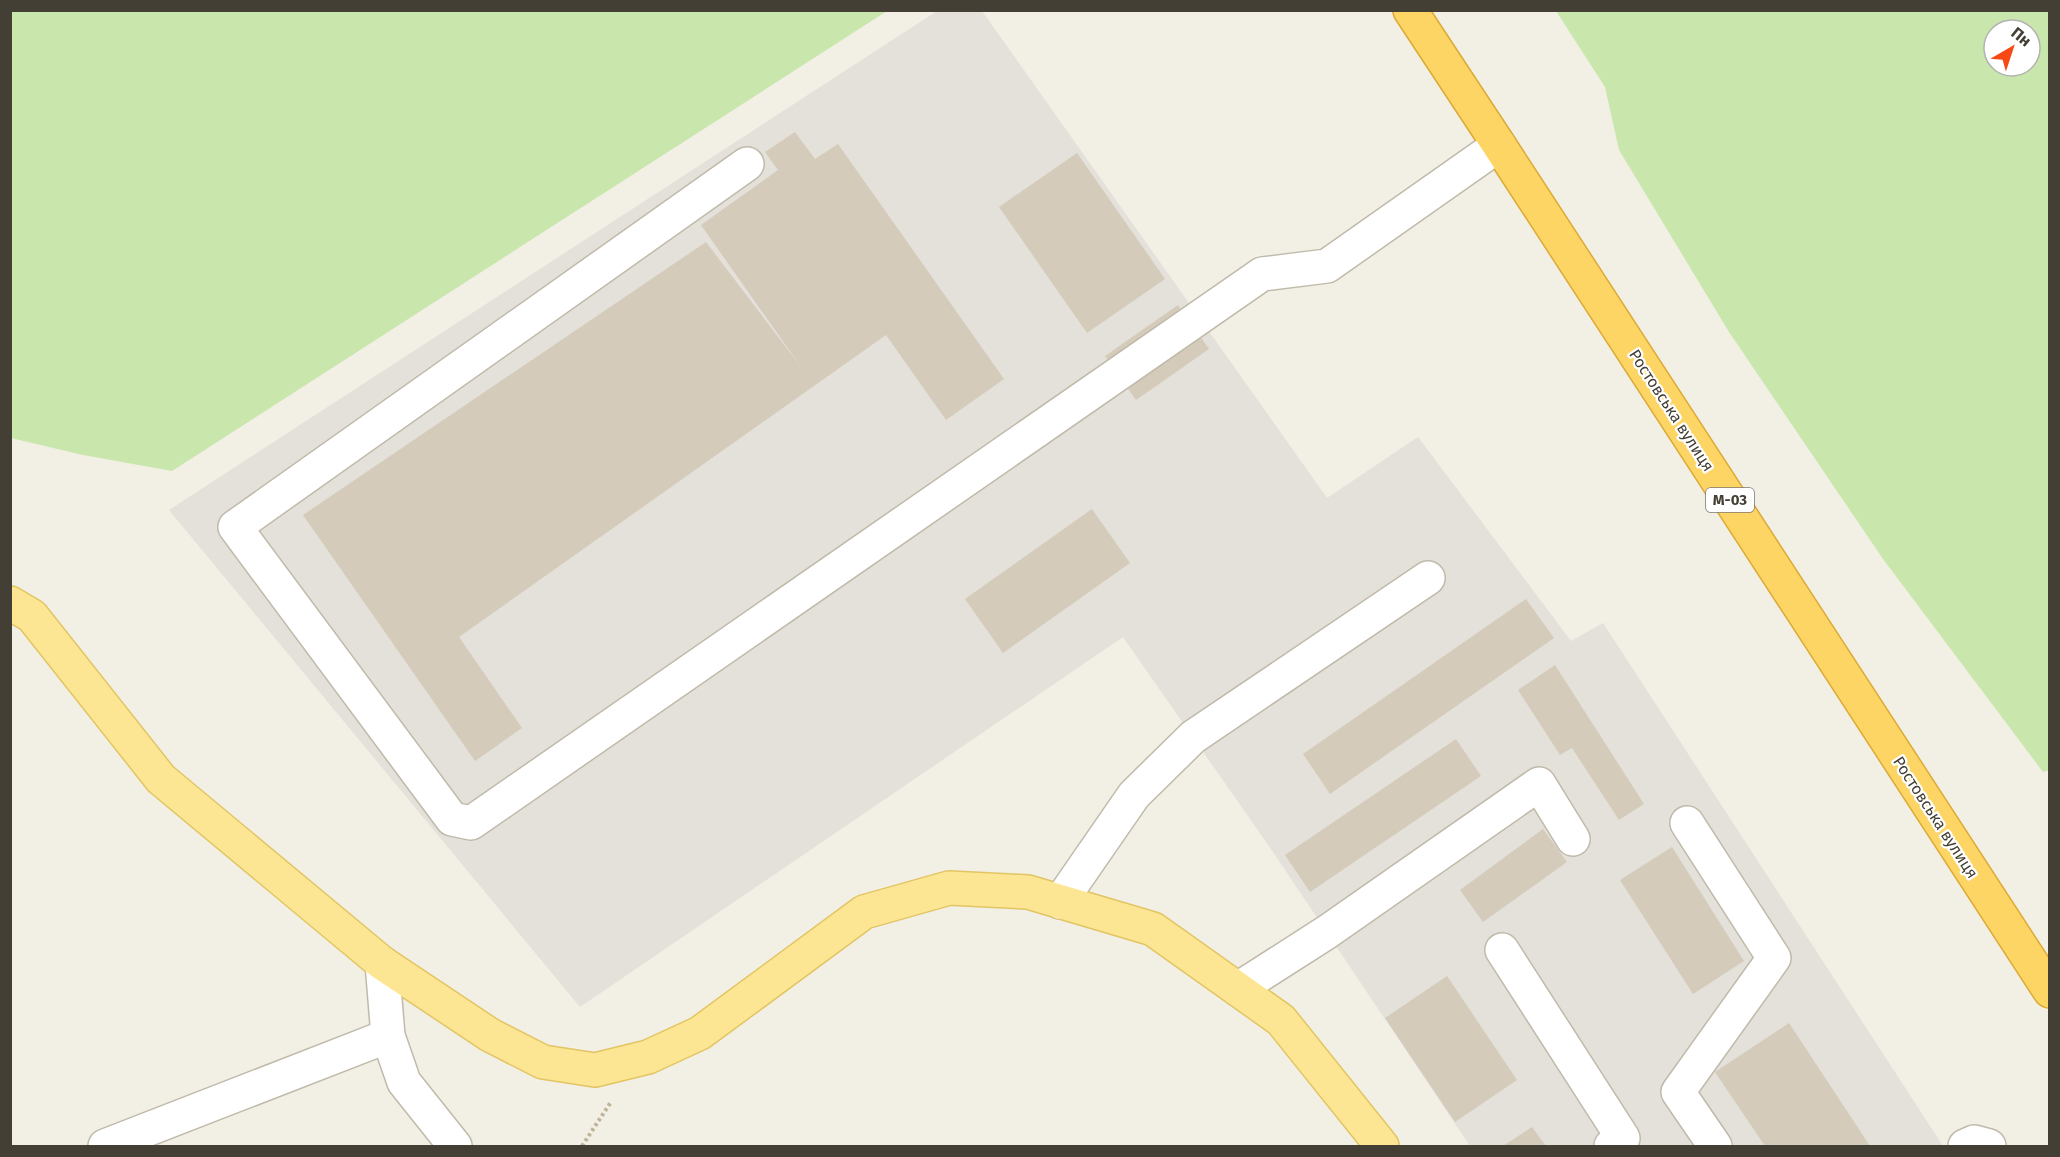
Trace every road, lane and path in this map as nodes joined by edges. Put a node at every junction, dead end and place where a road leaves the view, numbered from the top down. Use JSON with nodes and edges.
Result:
{"nodes":[{"id":1,"x":1410,"y":10,"type":"edge"},
{"id":2,"x":1500,"y":145,"type":"junction"},
{"id":3,"x":747,"y":164,"type":"dead end"},
{"id":4,"x":1428,"y":578,"type":"dead end"},
{"id":5,"x":10,"y":603,"type":"edge"},
{"id":6,"x":1687,"y":823,"type":"dead end"},
{"id":7,"x":1573,"y":839,"type":"dead end"},
{"id":8,"x":1060,"y":902,"type":"junction"},
{"id":9,"x":1502,"y":950,"type":"dead end"},
{"id":10,"x":382,"y":963,"type":"junction"},
{"id":11,"x":1238,"y":989,"type":"junction"},
{"id":12,"x":2049,"y":991,"type":"edge"},
{"id":13,"x":388,"y":1036,"type":"junction"},
{"id":14,"x":105,"y":1146,"type":"edge"},
{"id":15,"x":455,"y":1146,"type":"edge"},
{"id":16,"x":1382,"y":1146,"type":"edge"},
{"id":17,"x":1611,"y":1146,"type":"edge"},
{"id":18,"x":1715,"y":1146,"type":"edge"},
{"id":19,"x":1965,"y":1146,"type":"edge"},
{"id":20,"x":1989,"y":1146,"type":"edge"}],
"edges":[{"from":1,"to":2,"type":"highway","name":"Ростовська вулиця","number":"М-03"},
{"from":2,"to":3,"type":"street"},
{"from":2,"to":12,"type":"highway","name":"Ростовська вулиця","number":"М-03"},
{"from":4,"to":8,"type":"street"},
{"from":5,"to":10,"type":"main road"},
{"from":6,"to":18,"type":"street"},
{"from":7,"to":11,"type":"street"},
{"from":8,"to":10,"type":"main road"},
{"from":8,"to":11,"type":"main road"},
{"from":9,"to":17,"type":"street"},
{"from":10,"to":13,"type":"street"},
{"from":11,"to":16,"type":"main road"},
{"from":13,"to":14,"type":"street"},
{"from":13,"to":15,"type":"street"},
{"from":19,"to":20,"type":"street"}]}
